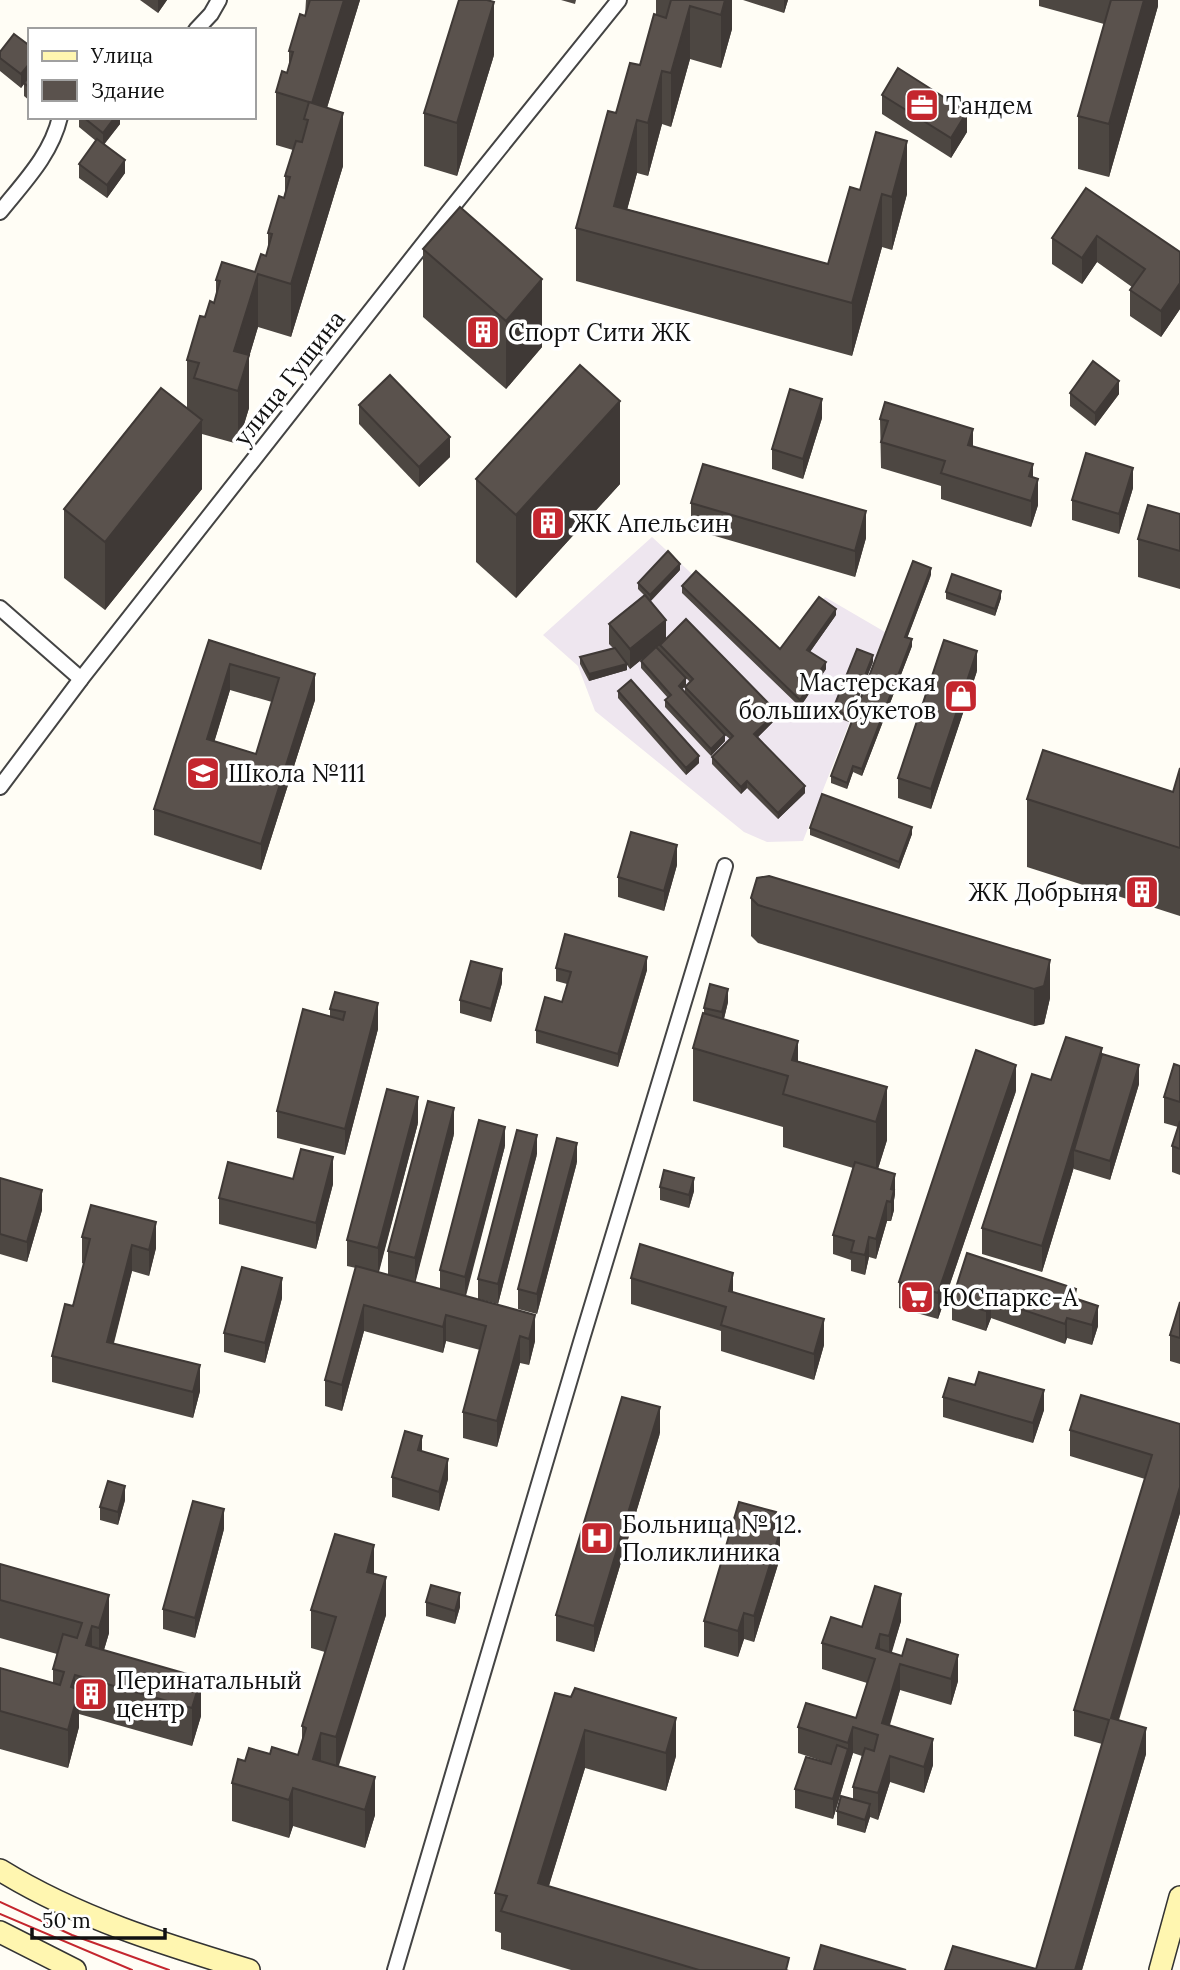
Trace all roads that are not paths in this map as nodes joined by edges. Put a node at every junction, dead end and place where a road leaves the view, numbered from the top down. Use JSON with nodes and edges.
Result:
{"nodes":[{"id":1,"x":219,"y":0,"type":"edge"},
{"id":2,"x":619,"y":0,"type":"edge"},
{"id":3,"x":198,"y":28,"type":"edge"},
{"id":4,"x":59,"y":119,"type":"edge"},
{"id":5,"x":0,"y":212,"type":"edge"},
{"id":6,"x":0,"y":608,"type":"edge"},
{"id":7,"x":81,"y":679,"type":"junction"},
{"id":8,"x":0,"y":788,"type":"edge"},
{"id":9,"x":725,"y":866,"type":"dead end"},
{"id":10,"x":0,"y":1870,"type":"edge"},
{"id":11,"x":1180,"y":1897,"type":"edge"},
{"id":12,"x":0,"y":1933,"type":"edge"},
{"id":13,"x":75,"y":1970,"type":"edge"},
{"id":14,"x":249,"y":1970,"type":"edge"},
{"id":15,"x":395,"y":1970,"type":"edge"},
{"id":16,"x":1160,"y":1970,"type":"edge"}],
"edges":[{"from":1,"to":3,"type":"street"},
{"from":2,"to":7,"type":"street","name":"улица Гущина"},
{"from":4,"to":5,"type":"street"},
{"from":6,"to":7,"type":"street"},
{"from":7,"to":8,"type":"street","name":"улица Гущина"},
{"from":9,"to":15,"type":"street"},
{"from":10,"to":14,"type":"main road"},
{"from":11,"to":16,"type":"main road"},
{"from":12,"to":13,"type":"main road"}]}
